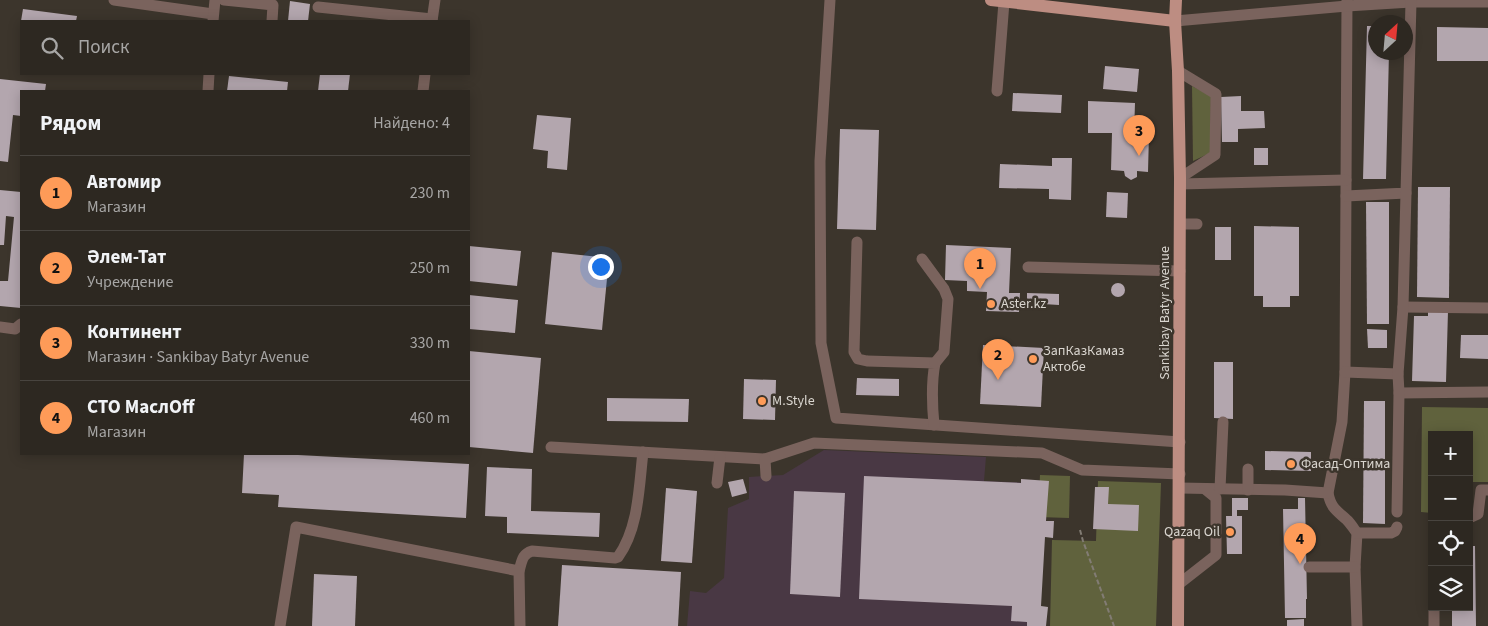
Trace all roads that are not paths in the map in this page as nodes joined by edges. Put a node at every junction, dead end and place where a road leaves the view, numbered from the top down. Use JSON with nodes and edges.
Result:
{"nodes":[{"id":1,"x":114,"y":0,"type":"edge"},
{"id":2,"x":215,"y":0,"type":"edge"},
{"id":3,"x":224,"y":0,"type":"edge"},
{"id":4,"x":434,"y":0,"type":"edge"},
{"id":5,"x":830,"y":0,"type":"edge"},
{"id":6,"x":991,"y":0,"type":"edge"},
{"id":7,"x":1176,"y":0,"type":"edge"},
{"id":8,"x":1004,"y":2,"type":"junction"},
{"id":9,"x":1020,"y":2,"type":"edge"},
{"id":10,"x":1412,"y":2,"type":"junction"},
{"id":11,"x":1488,"y":2,"type":"edge"},
{"id":12,"x":1347,"y":3,"type":"edge"},
{"id":13,"x":318,"y":7,"type":"dead end"},
{"id":14,"x":213,"y":18,"type":"edge"},
{"id":15,"x":272,"y":20,"type":"edge"},
{"id":16,"x":432,"y":20,"type":"edge"},
{"id":17,"x":1175,"y":21,"type":"junction"},
{"id":18,"x":1178,"y":71,"type":"junction"},
{"id":19,"x":209,"y":75,"type":"edge"},
{"id":20,"x":425,"y":75,"type":"edge"},
{"id":21,"x":208,"y":90,"type":"edge"},
{"id":22,"x":423,"y":90,"type":"edge"},
{"id":23,"x":997,"y":91,"type":"dead end"},
{"id":24,"x":1346,"y":180,"type":"junction"},
{"id":25,"x":1180,"y":181,"type":"junction"},
{"id":26,"x":1406,"y":193,"type":"junction"},
{"id":27,"x":1346,"y":196,"type":"junction"},
{"id":28,"x":1180,"y":224,"type":"junction"},
{"id":29,"x":1197,"y":224,"type":"dead end"},
{"id":30,"x":857,"y":242,"type":"dead end"},
{"id":31,"x":922,"y":259,"type":"dead end"},
{"id":32,"x":1028,"y":267,"type":"dead end"},
{"id":33,"x":1180,"y":271,"type":"junction"},
{"id":34,"x":1403,"y":307,"type":"junction"},
{"id":35,"x":1488,"y":308,"type":"edge"},
{"id":36,"x":20,"y":325,"type":"edge"},
{"id":37,"x":0,"y":327,"type":"edge"},
{"id":38,"x":935,"y":363,"type":"junction"},
{"id":39,"x":1345,"y":372,"type":"junction"},
{"id":40,"x":1398,"y":374,"type":"junction"},
{"id":41,"x":1488,"y":392,"type":"edge"},
{"id":42,"x":1399,"y":393,"type":"junction"},
{"id":43,"x":1223,"y":422,"type":"dead end"},
{"id":44,"x":934,"y":425,"type":"junction"},
{"id":45,"x":1180,"y":442,"type":"junction"},
{"id":46,"x":551,"y":447,"type":"dead end"},
{"id":47,"x":643,"y":452,"type":"junction"},
{"id":48,"x":720,"y":456,"type":"junction"},
{"id":49,"x":765,"y":459,"type":"junction"},
{"id":50,"x":1248,"y":469,"type":"dead end"},
{"id":51,"x":1180,"y":474,"type":"junction"},
{"id":52,"x":766,"y":476,"type":"dead end"},
{"id":53,"x":718,"y":483,"type":"dead end"},
{"id":54,"x":1180,"y":488,"type":"junction"},
{"id":55,"x":1205,"y":489,"type":"junction"},
{"id":56,"x":1220,"y":489,"type":"junction"},
{"id":57,"x":1248,"y":490,"type":"junction"},
{"id":58,"x":1488,"y":490,"type":"edge"},
{"id":59,"x":1328,"y":493,"type":"junction"},
{"id":60,"x":1397,"y":512,"type":"dead end"},
{"id":61,"x":1473,"y":516,"type":"edge"},
{"id":62,"x":1397,"y":527,"type":"dead end"},
{"id":63,"x":1357,"y":534,"type":"junction"},
{"id":64,"x":1309,"y":567,"type":"dead end"},
{"id":65,"x":1355,"y":567,"type":"junction"},
{"id":66,"x":519,"y":571,"type":"junction"},
{"id":67,"x":1179,"y":584,"type":"junction"},
{"id":68,"x":1434,"y":611,"type":"edge"},
{"id":69,"x":280,"y":626,"type":"edge"},
{"id":70,"x":520,"y":626,"type":"edge"},
{"id":71,"x":1178,"y":626,"type":"edge"},
{"id":72,"x":1357,"y":626,"type":"edge"},
{"id":73,"x":1434,"y":626,"type":"edge"}],
"edges":[{"from":1,"to":14,"type":"street"},
{"from":2,"to":14,"type":"street"},
{"from":3,"to":15,"type":"street"},
{"from":4,"to":16,"type":"street"},
{"from":5,"to":44,"type":"street"},
{"from":6,"to":8,"type":"main road"},
{"from":7,"to":17,"type":"main road","name":"Sankibay Batyr Avenue"},
{"from":8,"to":9,"type":"main road"},
{"from":8,"to":23,"type":"street"},
{"from":9,"to":17,"type":"main road"},
{"from":10,"to":11,"type":"street"},
{"from":10,"to":12,"type":"street"},
{"from":10,"to":26,"type":"street"},
{"from":12,"to":17,"type":"street"},
{"from":12,"to":24,"type":"street"},
{"from":13,"to":16,"type":"street"},
{"from":17,"to":18,"type":"main road","name":"Sankibay Batyr Avenue"},
{"from":18,"to":25,"type":"main road","name":"Sankibay Batyr Avenue"},
{"from":18,"to":25,"type":"street"},
{"from":19,"to":21,"type":"street"},
{"from":20,"to":22,"type":"street"},
{"from":24,"to":25,"type":"street"},
{"from":24,"to":27,"type":"street"},
{"from":25,"to":28,"type":"main road","name":"Sankibay Batyr Avenue"},
{"from":26,"to":27,"type":"street"},
{"from":26,"to":34,"type":"street"},
{"from":27,"to":39,"type":"street"},
{"from":28,"to":29,"type":"street"},
{"from":28,"to":33,"type":"main road","name":"Sankibay Batyr Avenue"},
{"from":30,"to":38,"type":"street"},
{"from":31,"to":38,"type":"street"},
{"from":32,"to":33,"type":"street"},
{"from":33,"to":45,"type":"main road","name":"Sankibay Batyr Avenue"},
{"from":34,"to":35,"type":"street"},
{"from":34,"to":40,"type":"street"},
{"from":36,"to":37,"type":"street"},
{"from":38,"to":44,"type":"street"},
{"from":39,"to":40,"type":"street"},
{"from":39,"to":59,"type":"street"},
{"from":40,"to":42,"type":"street"},
{"from":41,"to":42,"type":"street"},
{"from":42,"to":60,"type":"street"},
{"from":43,"to":56,"type":"street"},
{"from":44,"to":45,"type":"street"},
{"from":45,"to":51,"type":"main road","name":"Sankibay Batyr Avenue"},
{"from":46,"to":47,"type":"street"},
{"from":47,"to":48,"type":"street"},
{"from":47,"to":66,"type":"street"},
{"from":48,"to":49,"type":"street"},
{"from":48,"to":53,"type":"street"},
{"from":49,"to":51,"type":"street"},
{"from":49,"to":52,"type":"street"},
{"from":50,"to":57,"type":"street"},
{"from":51,"to":54,"type":"main road","name":"Sankibay Batyr Avenue"},
{"from":54,"to":55,"type":"street"},
{"from":54,"to":67,"type":"main road","name":"Sankibay Batyr Avenue"},
{"from":55,"to":56,"type":"street"},
{"from":55,"to":67,"type":"street"},
{"from":56,"to":57,"type":"street"},
{"from":57,"to":59,"type":"street"},
{"from":58,"to":61,"type":"street"},
{"from":59,"to":63,"type":"street"},
{"from":62,"to":63,"type":"street"},
{"from":63,"to":65,"type":"street"},
{"from":64,"to":65,"type":"street"},
{"from":65,"to":72,"type":"street"},
{"from":66,"to":69,"type":"street"},
{"from":66,"to":70,"type":"street"},
{"from":67,"to":71,"type":"main road","name":"Sankibay Batyr Avenue"},
{"from":68,"to":73,"type":"street"}]}
